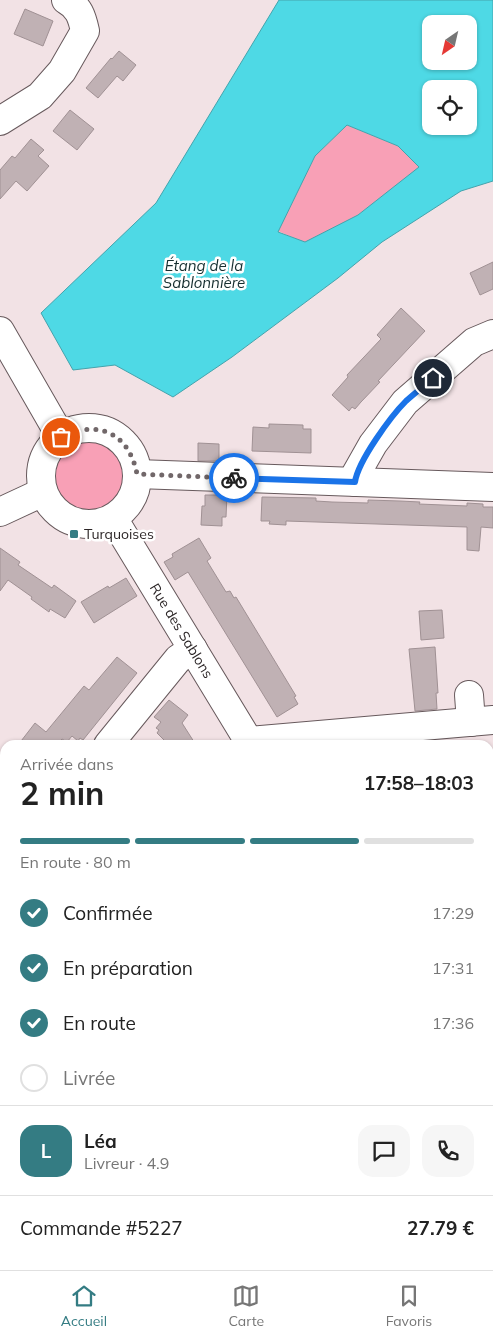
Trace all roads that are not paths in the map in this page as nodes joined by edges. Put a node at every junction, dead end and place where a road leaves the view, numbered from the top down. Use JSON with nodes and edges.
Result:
{"nodes":[{"id":1,"x":66,"y":0,"type":"edge"},
{"id":2,"x":0,"y":121,"type":"edge"},
{"id":3,"x":0,"y":330,"type":"edge"},
{"id":4,"x":493,"y":334,"type":"edge"},
{"id":5,"x":61,"y":437,"type":"junction"},
{"id":6,"x":137,"y":474,"type":"junction"},
{"id":7,"x":355,"y":482,"type":"junction"},
{"id":8,"x":493,"y":487,"type":"edge"},
{"id":9,"x":44,"y":492,"type":"junction"},
{"id":10,"x":0,"y":512,"type":"edge"},
{"id":11,"x":112,"y":518,"type":"junction"},
{"id":12,"x":193,"y":650,"type":"junction"},
{"id":13,"x":478,"y":712,"type":"edge"},
{"id":14,"x":112,"y":740,"type":"edge"},
{"id":15,"x":248,"y":740,"type":"edge"},
{"id":16,"x":272,"y":740,"type":"edge"}],
"edges":[{"from":1,"to":2,"type":"street"},
{"from":3,"to":5,"type":"street"},
{"from":4,"to":7,"type":"street"},
{"from":5,"to":6,"type":"street"},
{"from":5,"to":9,"type":"street"},
{"from":6,"to":7,"type":"street"},
{"from":6,"to":11,"type":"street"},
{"from":7,"to":8,"type":"street"},
{"from":9,"to":10,"type":"street"},
{"from":9,"to":11,"type":"street"},
{"from":11,"to":12,"type":"street","name":"Rue des Sablons"},
{"from":12,"to":14,"type":"street"},
{"from":12,"to":15,"type":"street","name":"Rue des Sablons"},
{"from":13,"to":16,"type":"street"}]}
